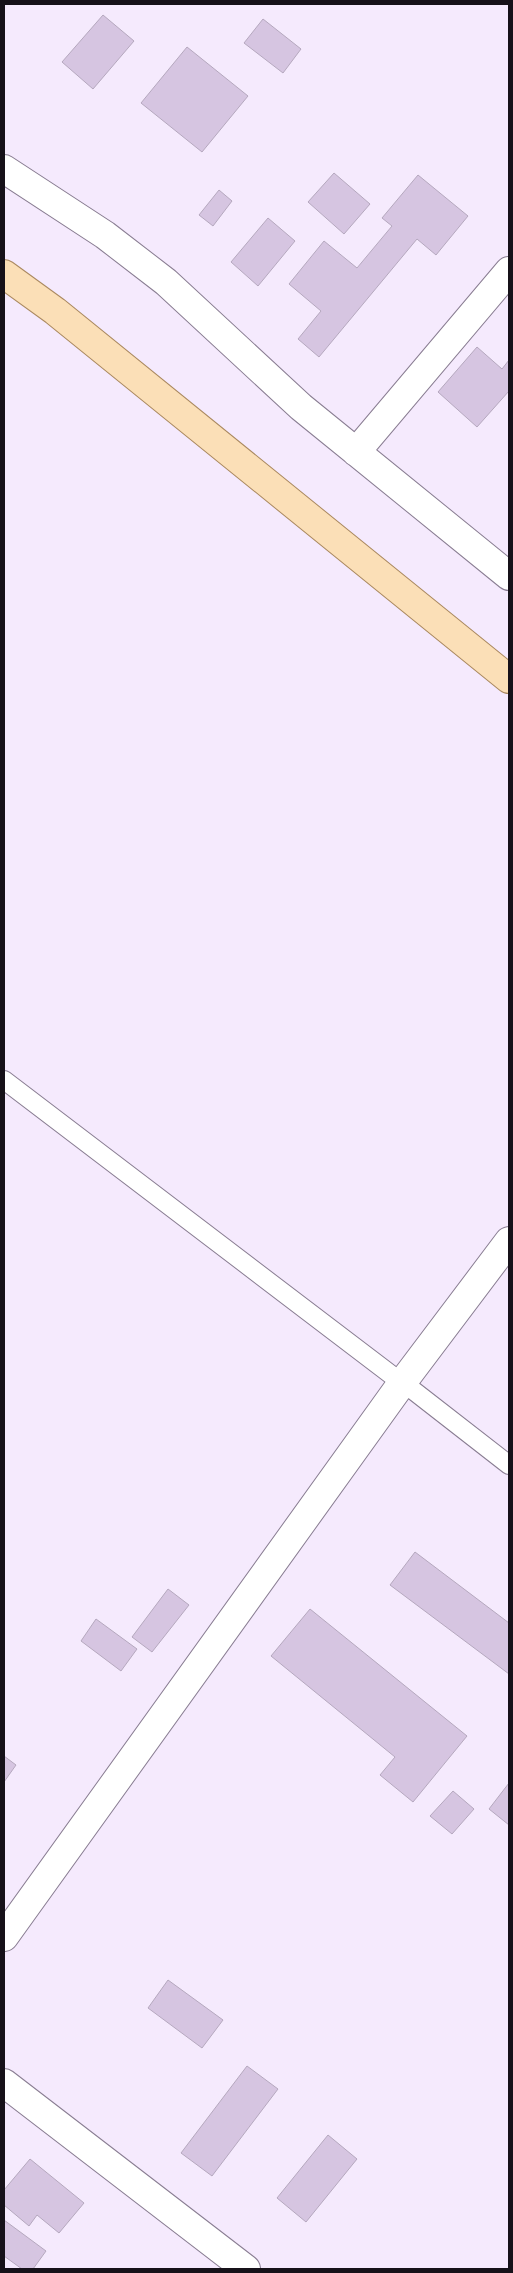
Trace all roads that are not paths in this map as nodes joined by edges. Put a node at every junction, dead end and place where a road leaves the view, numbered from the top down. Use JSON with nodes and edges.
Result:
{"nodes":[{"id":1,"x":4,"y":169,"type":"edge"},
{"id":2,"x":509,"y":271,"type":"edge"},
{"id":3,"x":4,"y":274,"type":"edge"},
{"id":4,"x":356,"y":452,"type":"junction"},
{"id":5,"x":509,"y":576,"type":"edge"},
{"id":6,"x":509,"y":679,"type":"edge"},
{"id":7,"x":4,"y":1080,"type":"edge"},
{"id":8,"x":509,"y":1241,"type":"edge"},
{"id":9,"x":402,"y":1383,"type":"junction"},
{"id":10,"x":509,"y":1465,"type":"edge"},
{"id":11,"x":4,"y":1937,"type":"edge"},
{"id":12,"x":4,"y":2083,"type":"edge"},
{"id":13,"x":246,"y":2269,"type":"edge"}],
"edges":[{"from":1,"to":4,"type":"street"},
{"from":2,"to":4,"type":"street"},
{"from":3,"to":6,"type":"main road"},
{"from":4,"to":5,"type":"street"},
{"from":7,"to":9,"type":"lane"},
{"from":8,"to":9,"type":"street"},
{"from":9,"to":10,"type":"lane"},
{"from":9,"to":11,"type":"street"},
{"from":12,"to":13,"type":"street"}]}
